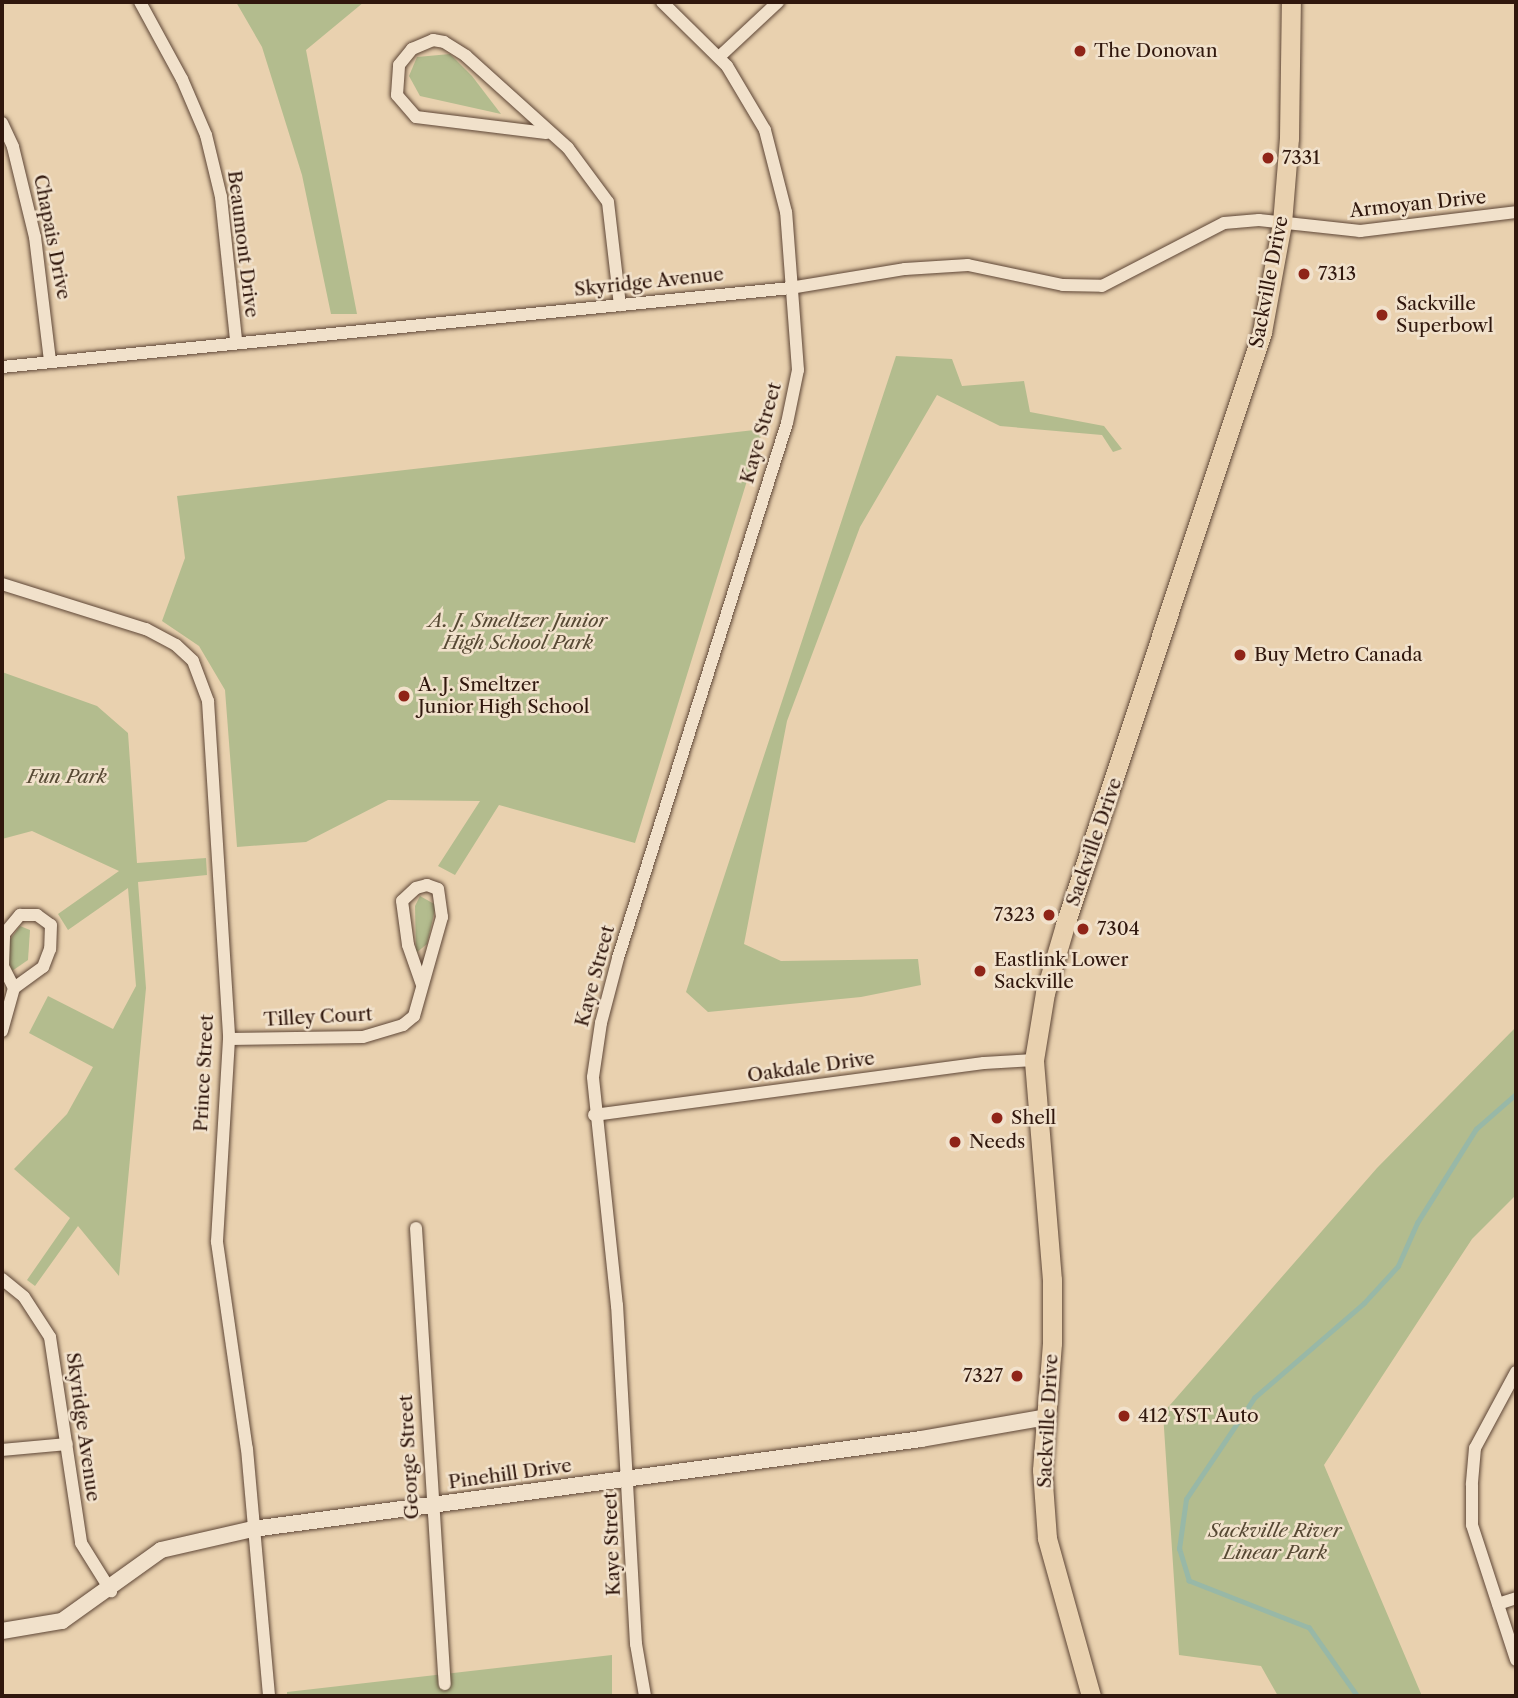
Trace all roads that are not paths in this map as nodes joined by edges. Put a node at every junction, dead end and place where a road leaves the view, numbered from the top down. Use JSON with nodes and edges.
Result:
{"nodes":[{"id":1,"x":141,"y":2,"type":"edge"},
{"id":2,"x":662,"y":2,"type":"edge"},
{"id":3,"x":778,"y":2,"type":"edge"},
{"id":4,"x":1292,"y":2,"type":"edge"},
{"id":5,"x":719,"y":57,"type":"junction"},
{"id":6,"x":2,"y":123,"type":"edge"},
{"id":7,"x":546,"y":133,"type":"junction"},
{"id":8,"x":1516,"y":212,"type":"edge"},
{"id":9,"x":1282,"y":223,"type":"junction"},
{"id":10,"x":790,"y":288,"type":"junction"},
{"id":11,"x":620,"y":305,"type":"junction"},
{"id":12,"x":236,"y":340,"type":"junction"},
{"id":13,"x":50,"y":361,"type":"junction"},
{"id":14,"x":2,"y":367,"type":"edge"},
{"id":15,"x":2,"y":584,"type":"edge"},
{"id":16,"x":422,"y":985,"type":"junction"},
{"id":17,"x":14,"y":988,"type":"junction"},
{"id":18,"x":2,"y":1031,"type":"edge"},
{"id":19,"x":229,"y":1039,"type":"junction"},
{"id":20,"x":1034,"y":1060,"type":"junction"},
{"id":21,"x":594,"y":1115,"type":"junction"},
{"id":22,"x":416,"y":1227,"type":"dead end"},
{"id":23,"x":2,"y":1279,"type":"edge"},
{"id":24,"x":1516,"y":1372,"type":"edge"},
{"id":25,"x":1047,"y":1417,"type":"junction"},
{"id":26,"x":67,"y":1444,"type":"junction"},
{"id":27,"x":2,"y":1450,"type":"edge"},
{"id":28,"x":629,"y":1479,"type":"junction"},
{"id":29,"x":431,"y":1506,"type":"junction"},
{"id":30,"x":253,"y":1530,"type":"junction"},
{"id":31,"x":111,"y":1591,"type":"junction"},
{"id":32,"x":1516,"y":1598,"type":"edge"},
{"id":33,"x":1498,"y":1604,"type":"junction"},
{"id":34,"x":2,"y":1631,"type":"edge"},
{"id":35,"x":1516,"y":1660,"type":"edge"},
{"id":36,"x":444,"y":1684,"type":"dead end"},
{"id":37,"x":269,"y":1696,"type":"edge"},
{"id":38,"x":645,"y":1696,"type":"edge"},
{"id":39,"x":1091,"y":1696,"type":"edge"}],
"edges":[{"from":1,"to":12,"type":"street","name":"Beaumont Drive"},
{"from":2,"to":5,"type":"street","name":"Kaye Street"},
{"from":3,"to":5,"type":"street"},
{"from":4,"to":9,"type":"main road","name":"Sackville Drive"},
{"from":5,"to":10,"type":"street","name":"Kaye Street"},
{"from":6,"to":13,"type":"street","name":"Chapais Drive"},
{"from":7,"to":7,"type":"street"},
{"from":7,"to":11,"type":"street"},
{"from":8,"to":9,"type":"street","name":"Armoyan Drive"},
{"from":9,"to":10,"type":"street","name":"Skyridge Avenue"},
{"from":9,"to":20,"type":"main road","name":"Sackville Drive"},
{"from":10,"to":11,"type":"street","name":"Skyridge Avenue"},
{"from":10,"to":21,"type":"street","name":"Kaye Street"},
{"from":11,"to":12,"type":"street","name":"Skyridge Avenue"},
{"from":12,"to":13,"type":"street","name":"Skyridge Avenue"},
{"from":13,"to":14,"type":"street","name":"Skyridge Avenue"},
{"from":15,"to":19,"type":"street","name":"Prince Street"},
{"from":16,"to":16,"type":"street","name":"Tilley Court"},
{"from":16,"to":19,"type":"street","name":"Tilley Court"},
{"from":17,"to":17,"type":"street"},
{"from":17,"to":18,"type":"street"},
{"from":19,"to":30,"type":"street","name":"Prince Street"},
{"from":20,"to":21,"type":"street","name":"Oakdale Drive"},
{"from":20,"to":25,"type":"main road","name":"Sackville Drive"},
{"from":21,"to":28,"type":"street","name":"Kaye Street"},
{"from":22,"to":29,"type":"street","name":"George Street"},
{"from":23,"to":26,"type":"street","name":"Skyridge Avenue"},
{"from":24,"to":33,"type":"street"},
{"from":25,"to":28,"type":"street","name":"Pinehill Drive"},
{"from":25,"to":39,"type":"main road","name":"Sackville Drive"},
{"from":26,"to":27,"type":"street"},
{"from":26,"to":31,"type":"street","name":"Skyridge Avenue"},
{"from":28,"to":29,"type":"street","name":"Pinehill Drive"},
{"from":28,"to":38,"type":"street","name":"Kaye Street"},
{"from":29,"to":30,"type":"street","name":"Pinehill Drive"},
{"from":29,"to":36,"type":"street","name":"George Street"},
{"from":30,"to":31,"type":"street","name":"Pinehill Drive"},
{"from":30,"to":37,"type":"street","name":"Prince Street"},
{"from":31,"to":34,"type":"street","name":"Pinehill Drive"},
{"from":32,"to":33,"type":"street"},
{"from":33,"to":35,"type":"street"}]}
